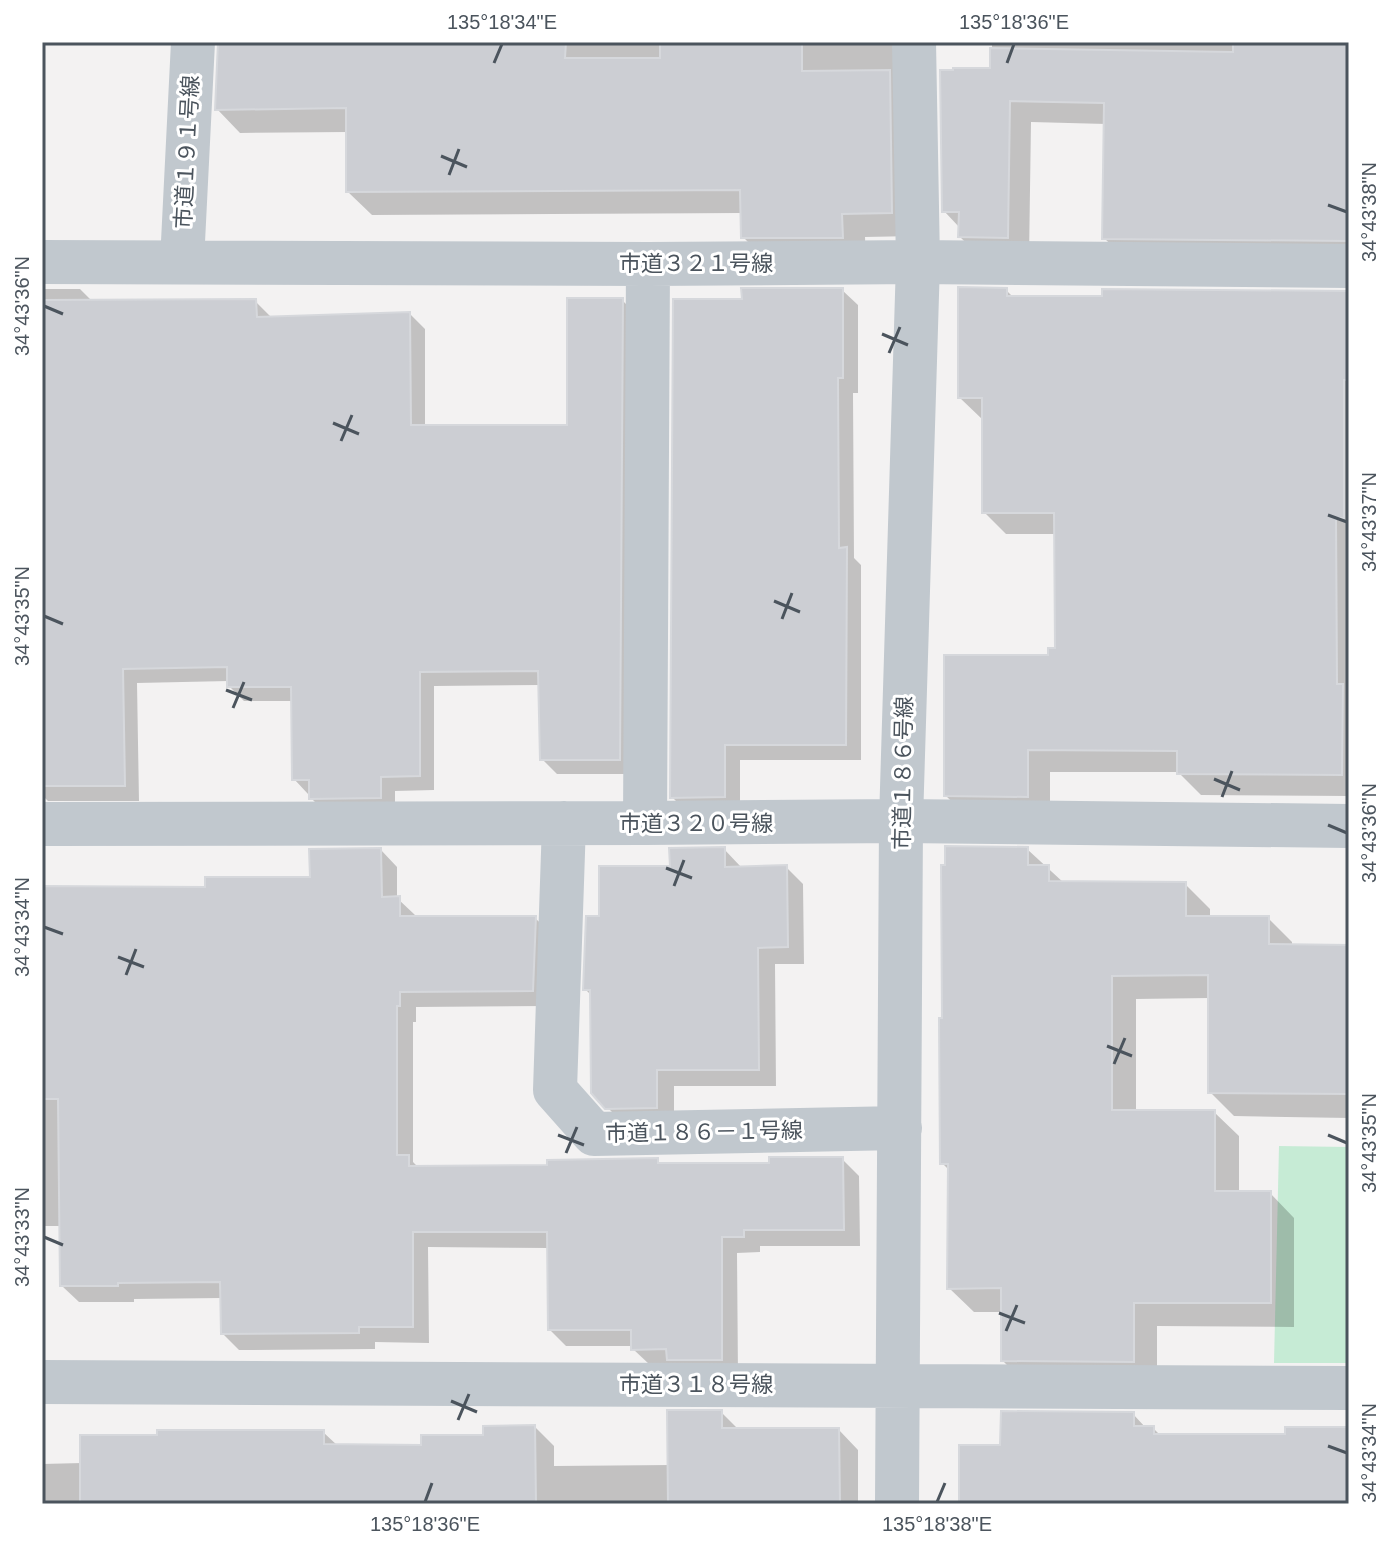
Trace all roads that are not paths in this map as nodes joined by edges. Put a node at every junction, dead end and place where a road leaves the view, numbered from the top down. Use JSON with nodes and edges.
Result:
{"nodes":[{"id":1,"x":193,"y":42,"type":"edge"},
{"id":2,"x":914,"y":42,"type":"edge"},
{"id":3,"x":42,"y":262,"type":"edge"},
{"id":4,"x":182,"y":262,"type":"junction"},
{"id":5,"x":918,"y":262,"type":"junction"},
{"id":6,"x":648,"y":264,"type":"junction"},
{"id":7,"x":1349,"y":266,"type":"edge"},
{"id":8,"x":901,"y":821,"type":"junction"},
{"id":9,"x":564,"y":823,"type":"junction"},
{"id":10,"x":645,"y":823,"type":"junction"},
{"id":11,"x":42,"y":824,"type":"edge"},
{"id":12,"x":1349,"y":826,"type":"edge"},
{"id":13,"x":900,"y":1128,"type":"junction"},
{"id":14,"x":42,"y":1382,"type":"edge"},
{"id":15,"x":899,"y":1385,"type":"junction"},
{"id":16,"x":1349,"y":1388,"type":"edge"},
{"id":17,"x":897,"y":1504,"type":"edge"}],
"edges":[{"from":1,"to":4,"type":"street","name":"市道１９１号線"},
{"from":2,"to":5,"type":"street","name":"市道１８６号線"},
{"from":3,"to":4,"type":"street","name":"市道３２１号線"},
{"from":4,"to":6,"type":"street","name":"市道３２１号線"},
{"from":5,"to":6,"type":"street","name":"市道３２１号線"},
{"from":5,"to":7,"type":"street","name":"市道３２１号線"},
{"from":5,"to":8,"type":"street","name":"市道１８６号線"},
{"from":6,"to":10,"type":"street"},
{"from":8,"to":10,"type":"street","name":"市道３２０号線"},
{"from":8,"to":12,"type":"street","name":"市道３２０号線"},
{"from":8,"to":13,"type":"street","name":"市道１８６号線"},
{"from":9,"to":10,"type":"street","name":"市道３２０号線"},
{"from":9,"to":11,"type":"street","name":"市道３２０号線"},
{"from":9,"to":13,"type":"street","name":"市道１８６－１号線"},
{"from":13,"to":15,"type":"street","name":"市道１８６号線"},
{"from":14,"to":15,"type":"street","name":"市道３１８号線"},
{"from":15,"to":16,"type":"street","name":"市道３１８号線"},
{"from":15,"to":17,"type":"street","name":"市道１８６号線"}]}
